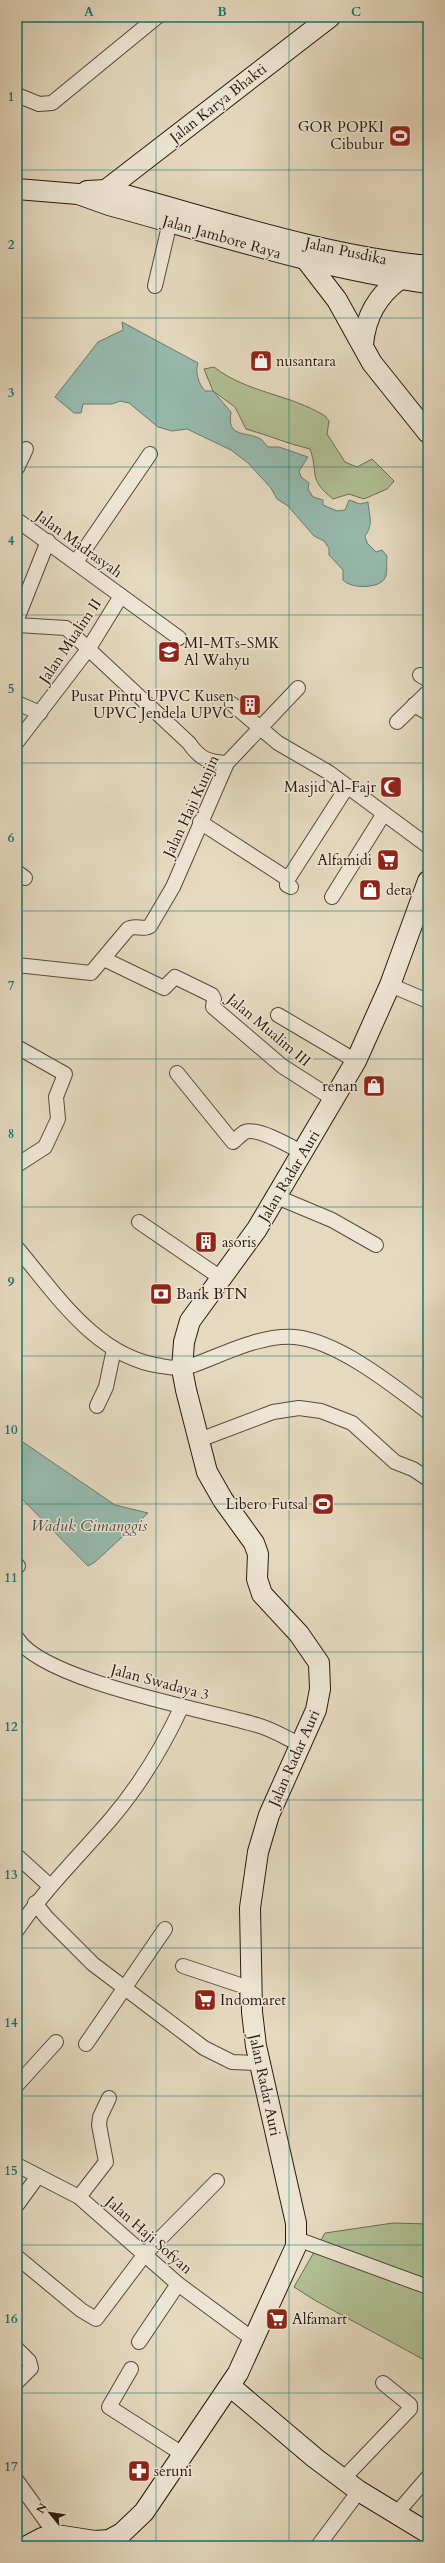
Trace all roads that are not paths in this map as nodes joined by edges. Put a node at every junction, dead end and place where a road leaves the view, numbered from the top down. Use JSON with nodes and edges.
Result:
{"nodes":[{"id":1,"x":157,"y":17,"type":"edge"},
{"id":2,"x":330,"y":17,"type":"edge"},
{"id":3,"x":17,"y":95,"type":"edge"},
{"id":4,"x":17,"y":189,"type":"edge"},
{"id":5,"x":106,"y":190,"type":"junction"},
{"id":6,"x":78,"y":194,"type":"junction"},
{"id":7,"x":170,"y":222,"type":"junction"},
{"id":8,"x":372,"y":258,"type":"junction"},
{"id":9,"x":307,"y":261,"type":"junction"},
{"id":10,"x":428,"y":266,"type":"edge"},
{"id":11,"x":350,"y":271,"type":"junction"},
{"id":12,"x":400,"y":279,"type":"junction"},
{"id":13,"x":428,"y":283,"type":"edge"},
{"id":14,"x":155,"y":286,"type":"dead end"},
{"id":15,"x":337,"y":300,"type":"junction"},
{"id":16,"x":363,"y":344,"type":"junction"},
{"id":17,"x":428,"y":433,"type":"edge"},
{"id":18,"x":26,"y":449,"type":"dead end"},
{"id":19,"x":150,"y":454,"type":"dead end"},
{"id":20,"x":17,"y":468,"type":"edge"},
{"id":21,"x":17,"y":520,"type":"edge"},
{"id":22,"x":48,"y":541,"type":"junction"},
{"id":23,"x":76,"y":562,"type":"junction"},
{"id":24,"x":121,"y":596,"type":"junction"},
{"id":25,"x":18,"y":619,"type":"edge"},
{"id":26,"x":179,"y":638,"type":"dead end"},
{"id":27,"x":89,"y":648,"type":"junction"},
{"id":28,"x":298,"y":688,"type":"dead end"},
{"id":29,"x":428,"y":692,"type":"edge"},
{"id":30,"x":17,"y":703,"type":"edge"},
{"id":31,"x":232,"y":704,"type":"dead end"},
{"id":32,"x":414,"y":705,"type":"junction"},
{"id":33,"x":40,"y":713,"type":"junction"},
{"id":34,"x":428,"y":713,"type":"edge"},
{"id":35,"x":398,"y":722,"type":"dead end"},
{"id":36,"x":259,"y":728,"type":"junction"},
{"id":37,"x":17,"y":742,"type":"edge"},
{"id":38,"x":227,"y":763,"type":"junction"},
{"id":39,"x":347,"y":787,"type":"junction"},
{"id":40,"x":383,"y":814,"type":"junction"},
{"id":41,"x":200,"y":822,"type":"junction"},
{"id":42,"x":428,"y":846,"type":"edge"},
{"id":43,"x":428,"y":881,"type":"edge"},
{"id":44,"x":332,"y":897,"type":"dead end"},
{"id":45,"x":104,"y":959,"type":"junction"},
{"id":46,"x":17,"y":965,"type":"edge"},
{"id":47,"x":390,"y":985,"type":"junction"},
{"id":48,"x":428,"y":1001,"type":"edge"},
{"id":49,"x":278,"y":1015,"type":"dead end"},
{"id":50,"x":17,"y":1047,"type":"edge"},
{"id":51,"x":356,"y":1061,"type":"junction"},
{"id":52,"x":177,"y":1073,"type":"dead end"},
{"id":53,"x":335,"y":1100,"type":"junction"},
{"id":54,"x":303,"y":1153,"type":"junction"},
{"id":55,"x":17,"y":1165,"type":"edge"},
{"id":56,"x":277,"y":1197,"type":"junction"},
{"id":57,"x":139,"y":1222,"type":"dead end"},
{"id":58,"x":376,"y":1246,"type":"dead end"},
{"id":59,"x":17,"y":1248,"type":"edge"},
{"id":60,"x":221,"y":1278,"type":"junction"},
{"id":61,"x":114,"y":1349,"type":"junction"},
{"id":62,"x":182,"y":1369,"type":"junction"},
{"id":63,"x":97,"y":1406,"type":"dead end"},
{"id":64,"x":428,"y":1412,"type":"edge"},
{"id":65,"x":199,"y":1440,"type":"junction"},
{"id":66,"x":428,"y":1479,"type":"edge"},
{"id":67,"x":19,"y":1644,"type":"edge"},
{"id":68,"x":182,"y":1706,"type":"junction"},
{"id":69,"x":301,"y":1745,"type":"junction"},
{"id":70,"x":17,"y":1856,"type":"edge"},
{"id":71,"x":50,"y":1886,"type":"junction"},
{"id":72,"x":35,"y":1903,"type":"junction"},
{"id":73,"x":164,"y":1929,"type":"dead end"},
{"id":74,"x":17,"y":1930,"type":"edge"},
{"id":75,"x":183,"y":1966,"type":"dead end"},
{"id":76,"x":123,"y":1988,"type":"junction"},
{"id":77,"x":252,"y":1989,"type":"junction"},
{"id":78,"x":56,"y":2042,"type":"dead end"},
{"id":79,"x":86,"y":2044,"type":"dead end"},
{"id":80,"x":259,"y":2063,"type":"junction"},
{"id":81,"x":17,"y":2085,"type":"edge"},
{"id":82,"x":109,"y":2098,"type":"dead end"},
{"id":83,"x":17,"y":2165,"type":"edge"},
{"id":84,"x":38,"y":2176,"type":"junction"},
{"id":85,"x":217,"y":2181,"type":"dead end"},
{"id":86,"x":79,"y":2197,"type":"junction"},
{"id":87,"x":17,"y":2205,"type":"edge"},
{"id":88,"x":297,"y":2239,"type":"junction"},
{"id":89,"x":145,"y":2254,"type":"junction"},
{"id":90,"x":17,"y":2257,"type":"edge"},
{"id":91,"x":178,"y":2284,"type":"junction"},
{"id":92,"x":428,"y":2286,"type":"edge"},
{"id":93,"x":254,"y":2340,"type":"junction"},
{"id":94,"x":139,"y":2342,"type":"dead end"},
{"id":95,"x":17,"y":2349,"type":"edge"},
{"id":96,"x":131,"y":2369,"type":"dead end"},
{"id":97,"x":17,"y":2382,"type":"edge"},
{"id":98,"x":383,"y":2383,"type":"dead end"},
{"id":99,"x":230,"y":2386,"type":"junction"},
{"id":100,"x":184,"y":2454,"type":"junction"},
{"id":101,"x":428,"y":2477,"type":"edge"},
{"id":102,"x":343,"y":2479,"type":"junction"},
{"id":103,"x":17,"y":2481,"type":"edge"},
{"id":104,"x":359,"y":2491,"type":"junction"},
{"id":105,"x":396,"y":2514,"type":"junction"},
{"id":106,"x":428,"y":2533,"type":"edge"},
{"id":107,"x":56,"y":2535,"type":"junction"},
{"id":108,"x":120,"y":2542,"type":"edge"},
{"id":109,"x":27,"y":2546,"type":"edge"},
{"id":110,"x":318,"y":2546,"type":"edge"}],
"edges":[{"from":1,"to":3,"type":"street"},
{"from":2,"to":5,"type":"main road","name":"Jalan Karya Bhakti"},
{"from":4,"to":6,"type":"main road","name":"Jalan Jambore Raya"},
{"from":5,"to":6,"type":"main road","name":"Jalan Pusdika"},
{"from":5,"to":8,"type":"main road","name":"Jalan Pusdika"},
{"from":6,"to":7,"type":"main road","name":"Jalan Jambore Raya"},
{"from":7,"to":9,"type":"main road","name":"Jalan Jambore Raya"},
{"from":7,"to":14,"type":"street"},
{"from":8,"to":10,"type":"main road","name":"Jalan Pusdika"},
{"from":8,"to":11,"type":"main road"},
{"from":9,"to":11,"type":"main road","name":"Jalan Jambore Raya"},
{"from":9,"to":15,"type":"main road"},
{"from":11,"to":12,"type":"main road","name":"Jalan Jambore Raya"},
{"from":11,"to":15,"type":"main road"},
{"from":12,"to":13,"type":"main road","name":"Jalan Jambore Raya"},
{"from":12,"to":16,"type":"main road"},
{"from":15,"to":16,"type":"main road"},
{"from":16,"to":17,"type":"main road"},
{"from":18,"to":20,"type":"street"},
{"from":19,"to":23,"type":"street"},
{"from":21,"to":22,"type":"street","name":"Jalan Madrasyah"},
{"from":22,"to":23,"type":"street","name":"Jalan Madrasyah"},
{"from":22,"to":25,"type":"street"},
{"from":23,"to":24,"type":"street","name":"Jalan Madrasyah"},
{"from":24,"to":26,"type":"street","name":"Jalan Madrasyah"},
{"from":24,"to":27,"type":"street","name":"Jalan Mualim II"},
{"from":25,"to":27,"type":"street"},
{"from":27,"to":33,"type":"street","name":"Jalan Mualim II"},
{"from":27,"to":38,"type":"street"},
{"from":28,"to":36,"type":"street","name":"Jalan Haji Kunjin"},
{"from":29,"to":32,"type":"street"},
{"from":30,"to":33,"type":"street"},
{"from":31,"to":36,"type":"street"},
{"from":32,"to":34,"type":"street"},
{"from":32,"to":35,"type":"street"},
{"from":33,"to":37,"type":"street","name":"Jalan Mualim II"},
{"from":36,"to":38,"type":"street","name":"Jalan Haji Kunjin"},
{"from":36,"to":39,"type":"street"},
{"from":38,"to":41,"type":"street","name":"Jalan Haji Kunjin"},
{"from":39,"to":40,"type":"street"},
{"from":39,"to":41,"type":"street"},
{"from":40,"to":42,"type":"street"},
{"from":40,"to":44,"type":"street"},
{"from":41,"to":45,"type":"street","name":"Jalan Haji Kunjin"},
{"from":43,"to":47,"type":"main road","name":"Jalan Radar Auri"},
{"from":45,"to":46,"type":"street","name":"Jalan Haji Kunjin"},
{"from":45,"to":53,"type":"street","name":"Jalan Mualim III"},
{"from":47,"to":48,"type":"street"},
{"from":47,"to":51,"type":"main road","name":"Jalan Radar Auri"},
{"from":49,"to":51,"type":"street"},
{"from":50,"to":55,"type":"street"},
{"from":51,"to":53,"type":"main road","name":"Jalan Radar Auri"},
{"from":52,"to":54,"type":"street"},
{"from":53,"to":54,"type":"main road","name":"Jalan Radar Auri"},
{"from":54,"to":56,"type":"main road","name":"Jalan Radar Auri"},
{"from":56,"to":58,"type":"street"},
{"from":56,"to":60,"type":"main road","name":"Jalan Radar Auri"},
{"from":57,"to":60,"type":"street"},
{"from":59,"to":61,"type":"street"},
{"from":60,"to":62,"type":"main road","name":"Jalan Radar Auri"},
{"from":61,"to":62,"type":"street"},
{"from":61,"to":63,"type":"street"},
{"from":62,"to":64,"type":"street"},
{"from":62,"to":65,"type":"main road","name":"Jalan Radar Auri"},
{"from":65,"to":66,"type":"street"},
{"from":65,"to":69,"type":"main road","name":"Jalan Radar Auri"},
{"from":67,"to":68,"type":"street","name":"Jalan Swadaya 3"},
{"from":68,"to":69,"type":"street","name":"Jalan Swadaya 3"},
{"from":68,"to":71,"type":"street"},
{"from":69,"to":77,"type":"main road","name":"Jalan Radar Auri"},
{"from":70,"to":71,"type":"street"},
{"from":71,"to":72,"type":"street"},
{"from":72,"to":74,"type":"street"},
{"from":72,"to":76,"type":"street"},
{"from":73,"to":76,"type":"street"},
{"from":75,"to":77,"type":"street"},
{"from":76,"to":79,"type":"street"},
{"from":76,"to":80,"type":"street"},
{"from":77,"to":80,"type":"main road","name":"Jalan Radar Auri"},
{"from":78,"to":81,"type":"street"},
{"from":80,"to":88,"type":"main road","name":"Jalan Radar Auri"},
{"from":82,"to":86,"type":"street"},
{"from":83,"to":84,"type":"street","name":"Jalan Haji Sofyan"},
{"from":84,"to":86,"type":"street","name":"Jalan Haji Sofyan"},
{"from":84,"to":87,"type":"street"},
{"from":85,"to":89,"type":"street"},
{"from":86,"to":89,"type":"street","name":"Jalan Haji Sofyan"},
{"from":88,"to":92,"type":"street"},
{"from":88,"to":93,"type":"main road","name":"Jalan Radar Auri"},
{"from":89,"to":90,"type":"street"},
{"from":89,"to":91,"type":"street","name":"Jalan Haji Sofyan"},
{"from":91,"to":93,"type":"street","name":"Jalan Haji Sofyan"},
{"from":91,"to":94,"type":"street"},
{"from":93,"to":99,"type":"main road","name":"Jalan Radar Auri"},
{"from":95,"to":97,"type":"street"},
{"from":96,"to":100,"type":"street"},
{"from":98,"to":102,"type":"street"},
{"from":99,"to":100,"type":"main road","name":"Jalan Radar Auri"},
{"from":99,"to":102,"type":"main road"},
{"from":100,"to":108,"type":"main road","name":"Jalan Radar Auri"},
{"from":101,"to":105,"type":"street"},
{"from":102,"to":104,"type":"main road"},
{"from":103,"to":107,"type":"street"},
{"from":104,"to":105,"type":"main road"},
{"from":104,"to":110,"type":"street"},
{"from":105,"to":106,"type":"main road"},
{"from":107,"to":108,"type":"main road","name":"Jalan Radar Auri"},
{"from":107,"to":109,"type":"main road","name":"Jalan Radar Auri"}]}
